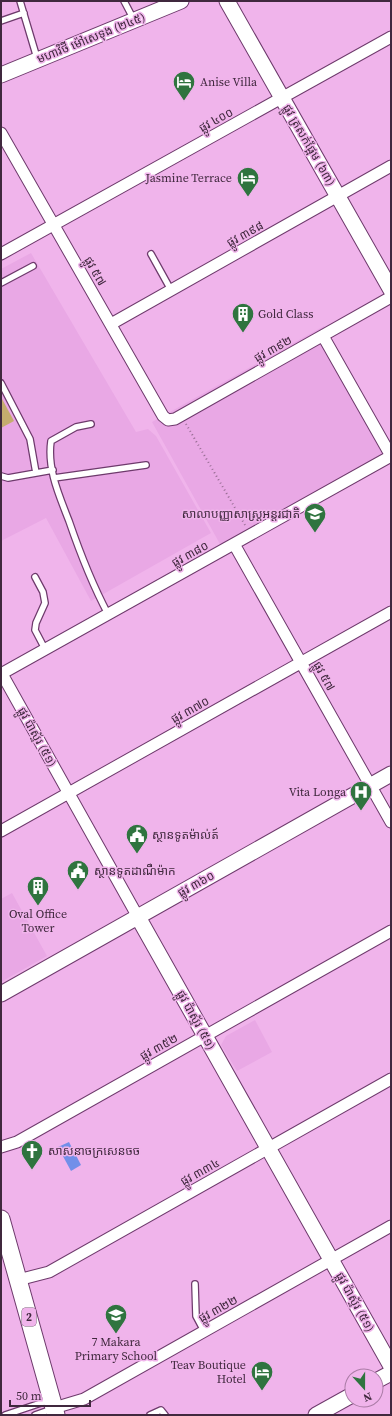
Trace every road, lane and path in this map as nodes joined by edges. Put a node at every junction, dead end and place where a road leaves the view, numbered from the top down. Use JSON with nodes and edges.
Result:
{"nodes":[{"id":1,"x":20,"y":1,"type":"edge"},
{"id":2,"x":124,"y":1,"type":"edge"},
{"id":3,"x":181,"y":1,"type":"edge"},
{"id":4,"x":227,"y":1,"type":"edge"},
{"id":5,"x":24,"y":13,"type":"junction"},
{"id":6,"x":134,"y":20,"type":"junction"},
{"id":7,"x":1,"y":21,"type":"edge"},
{"id":8,"x":391,"y":37,"type":"edge"},
{"id":9,"x":38,"y":60,"type":"junction"},
{"id":10,"x":1,"y":75,"type":"edge"},
{"id":11,"x":282,"y":98,"type":"junction"},
{"id":12,"x":1,"y":133,"type":"edge"},
{"id":13,"x":391,"y":166,"type":"edge"},
{"id":14,"x":338,"y":196,"type":"junction"},
{"id":15,"x":54,"y":225,"type":"junction"},
{"id":16,"x":1,"y":254,"type":"edge"},
{"id":17,"x":151,"y":254,"type":"dead end"},
{"id":18,"x":33,"y":266,"type":"dead end"},
{"id":19,"x":1,"y":283,"type":"edge"},
{"id":20,"x":172,"y":290,"type":"junction"},
{"id":21,"x":391,"y":290,"type":"edge"},
{"id":22,"x":391,"y":298,"type":"edge"},
{"id":23,"x":111,"y":324,"type":"junction"},
{"id":24,"x":323,"y":336,"type":"junction"},
{"id":25,"x":1,"y":383,"type":"edge"},
{"id":26,"x":181,"y":416,"type":"junction"},
{"id":27,"x":168,"y":420,"type":"joint"},
{"id":28,"x":91,"y":424,"type":"dead end"},
{"id":29,"x":391,"y":456,"type":"edge"},
{"id":30,"x":146,"y":466,"type":"dead end"},
{"id":31,"x":52,"y":470,"type":"junction"},
{"id":32,"x":36,"y":473,"type":"junction"},
{"id":33,"x":1,"y":476,"type":"edge"},
{"id":34,"x":54,"y":478,"type":"junction"},
{"id":35,"x":251,"y":534,"type":"junction"},
{"id":36,"x":234,"y":544,"type":"junction"},
{"id":37,"x":35,"y":577,"type":"dead end"},
{"id":38,"x":391,"y":612,"type":"edge"},
{"id":39,"x":108,"y":614,"type":"junction"},
{"id":40,"x":45,"y":649,"type":"junction"},
{"id":41,"x":301,"y":662,"type":"junction"},
{"id":42,"x":1,"y":674,"type":"edge"},
{"id":43,"x":391,"y":774,"type":"edge"},
{"id":44,"x":371,"y":785,"type":"junction"},
{"id":45,"x":69,"y":793,"type":"junction"},
{"id":46,"x":391,"y":822,"type":"edge"},
{"id":47,"x":1,"y":831,"type":"edge"},
{"id":48,"x":138,"y":917,"type":"junction"},
{"id":49,"x":391,"y":931,"type":"edge"},
{"id":50,"x":1,"y":994,"type":"edge"},
{"id":51,"x":205,"y":1036,"type":"junction"},
{"id":52,"x":391,"y":1079,"type":"edge"},
{"id":53,"x":1,"y":1147,"type":"edge"},
{"id":54,"x":268,"y":1148,"type":"junction"},
{"id":55,"x":1,"y":1219,"type":"edge"},
{"id":56,"x":391,"y":1226,"type":"edge"},
{"id":57,"x":331,"y":1260,"type":"junction"},
{"id":58,"x":18,"y":1280,"type":"junction"},
{"id":59,"x":195,"y":1284,"type":"dead end"},
{"id":60,"x":204,"y":1331,"type":"junction"},
{"id":61,"x":391,"y":1366,"type":"edge"},
{"id":62,"x":344,"y":1399,"type":"edge"},
{"id":63,"x":54,"y":1407,"type":"edge"},
{"id":64,"x":4,"y":1415,"type":"edge"},
{"id":65,"x":35,"y":1415,"type":"edge"},
{"id":66,"x":150,"y":1415,"type":"edge"},
{"id":67,"x":165,"y":1415,"type":"edge"},
{"id":68,"x":316,"y":1415,"type":"edge"}],
"edges":[{"from":1,"to":5,"type":"lane"},
{"from":2,"to":6,"type":"lane"},
{"from":3,"to":6,"type":"street","name":"មហាវិថី ម៉ៅសេទុង (២៤៥)"},
{"from":4,"to":11,"type":"street","name":"ផ្លូវ ត្រសក់ផ្អែម (៦៣)"},
{"from":5,"to":7,"type":"lane"},
{"from":5,"to":9,"type":"lane"},
{"from":6,"to":9,"type":"street","name":"មហាវិថី ម៉ៅសេទុង (២៤៥)"},
{"from":8,"to":11,"type":"street","name":"ផ្លូវ ៤០០"},
{"from":9,"to":10,"type":"street","name":"មហាវិថី ម៉ៅសេទុង (២៤៥)"},
{"from":11,"to":14,"type":"street","name":"ផ្លូវ ត្រសក់ផ្អែម (៦៣)"},
{"from":11,"to":15,"type":"street","name":"ផ្លូវ ៤០០"},
{"from":12,"to":15,"type":"street","name":"ផ្លូវ ៥៧"},
{"from":13,"to":14,"type":"street","name":"ផ្លូវ ៣៩៨"},
{"from":14,"to":20,"type":"street","name":"ផ្លូវ ៣៩៨"},
{"from":14,"to":21,"type":"street","name":"ផ្លូវ ត្រសក់ផ្អែម (៦៣)"},
{"from":15,"to":16,"type":"street","name":"ផ្លូវ ៤០០"},
{"from":15,"to":23,"type":"street","name":"ផ្លូវ ៥៧"},
{"from":17,"to":20,"type":"lane"},
{"from":18,"to":19,"type":"lane"},
{"from":20,"to":23,"type":"street","name":"ផ្លូវ ៣៩៨"},
{"from":22,"to":24,"type":"street","name":"ផ្លូវ ៣៩២"},
{"from":23,"to":27,"type":"street","name":"ផ្លូវ ៥៧"},
{"from":24,"to":26,"type":"street","name":"ផ្លូវ ៣៩២"},
{"from":24,"to":29,"type":"street"},
{"from":25,"to":32,"type":"lane"},
{"from":26,"to":27,"type":"street","name":"ផ្លូវ ៣៩២"},
{"from":26,"to":35,"type":"path"},
{"from":28,"to":31,"type":"lane"},
{"from":29,"to":35,"type":"street","name":"ផ្លូវ ៣៨០"},
{"from":30,"to":34,"type":"lane"},
{"from":31,"to":32,"type":"lane"},
{"from":31,"to":34,"type":"lane"},
{"from":32,"to":33,"type":"lane"},
{"from":34,"to":39,"type":"lane"},
{"from":35,"to":36,"type":"street","name":"ផ្លូវ ៣៨០"},
{"from":36,"to":39,"type":"street","name":"ផ្លូវ ៣៨០"},
{"from":36,"to":41,"type":"street","name":"ផ្លូវ ៥៧"},
{"from":37,"to":40,"type":"lane"},
{"from":38,"to":41,"type":"street","name":"ផ្លូវ ៣៧០"},
{"from":39,"to":40,"type":"street","name":"ផ្លូវ ៣៨០"},
{"from":40,"to":42,"type":"street","name":"ផ្លូវ ៣៨០"},
{"from":41,"to":44,"type":"street","name":"ផ្លូវ ៥៧"},
{"from":41,"to":45,"type":"street","name":"ផ្លូវ ៣៧០"},
{"from":42,"to":45,"type":"street","name":"ផ្លូវ ប៉ាស្ទ័រ (៥១)"},
{"from":43,"to":44,"type":"street","name":"ផ្លូវ ៣៦០"},
{"from":44,"to":46,"type":"street","name":"ផ្លូវ ៥៧"},
{"from":44,"to":48,"type":"street","name":"ផ្លូវ ៣៦០"},
{"from":45,"to":47,"type":"street","name":"ផ្លូវ ៣៧០"},
{"from":45,"to":48,"type":"street","name":"ផ្លូវ ប៉ាស្ទ័រ (៥១)"},
{"from":48,"to":50,"type":"street","name":"ផ្លូវ ៣៦០"},
{"from":48,"to":51,"type":"street","name":"ផ្លូវ ប៉ាស្ទ័រ (៥១)"},
{"from":49,"to":51,"type":"street","name":"ផ្លូវ ៣៥២"},
{"from":51,"to":53,"type":"street","name":"ផ្លូវ ៣៥២"},
{"from":51,"to":54,"type":"street","name":"ផ្លូវ ប៉ាស្ទ័រ (៥១)"},
{"from":52,"to":54,"type":"street","name":"ផ្លូវ ៣៣៤"},
{"from":54,"to":57,"type":"street","name":"ផ្លូវ ប៉ាស្ទ័រ (៥១)"},
{"from":54,"to":58,"type":"street","name":"ផ្លូវ ៣៣៤"},
{"from":55,"to":58,"type":"main road","number":"2"},
{"from":56,"to":57,"type":"street","name":"ផ្លូវ ៣២២"},
{"from":57,"to":60,"type":"street","name":"ផ្លូវ ៣២២"},
{"from":57,"to":61,"type":"street","name":"ផ្លូវ ប៉ាស្ទ័រ (៥១)"},
{"from":58,"to":63,"type":"main road","number":"2"},
{"from":59,"to":60,"type":"lane"},
{"from":60,"to":63,"type":"street","name":"ផ្លូវ ៣២២"},
{"from":62,"to":68,"type":"street"},
{"from":63,"to":64,"type":"lane"},
{"from":63,"to":65,"type":"lane"},
{"from":66,"to":67,"type":"lane"}]}
